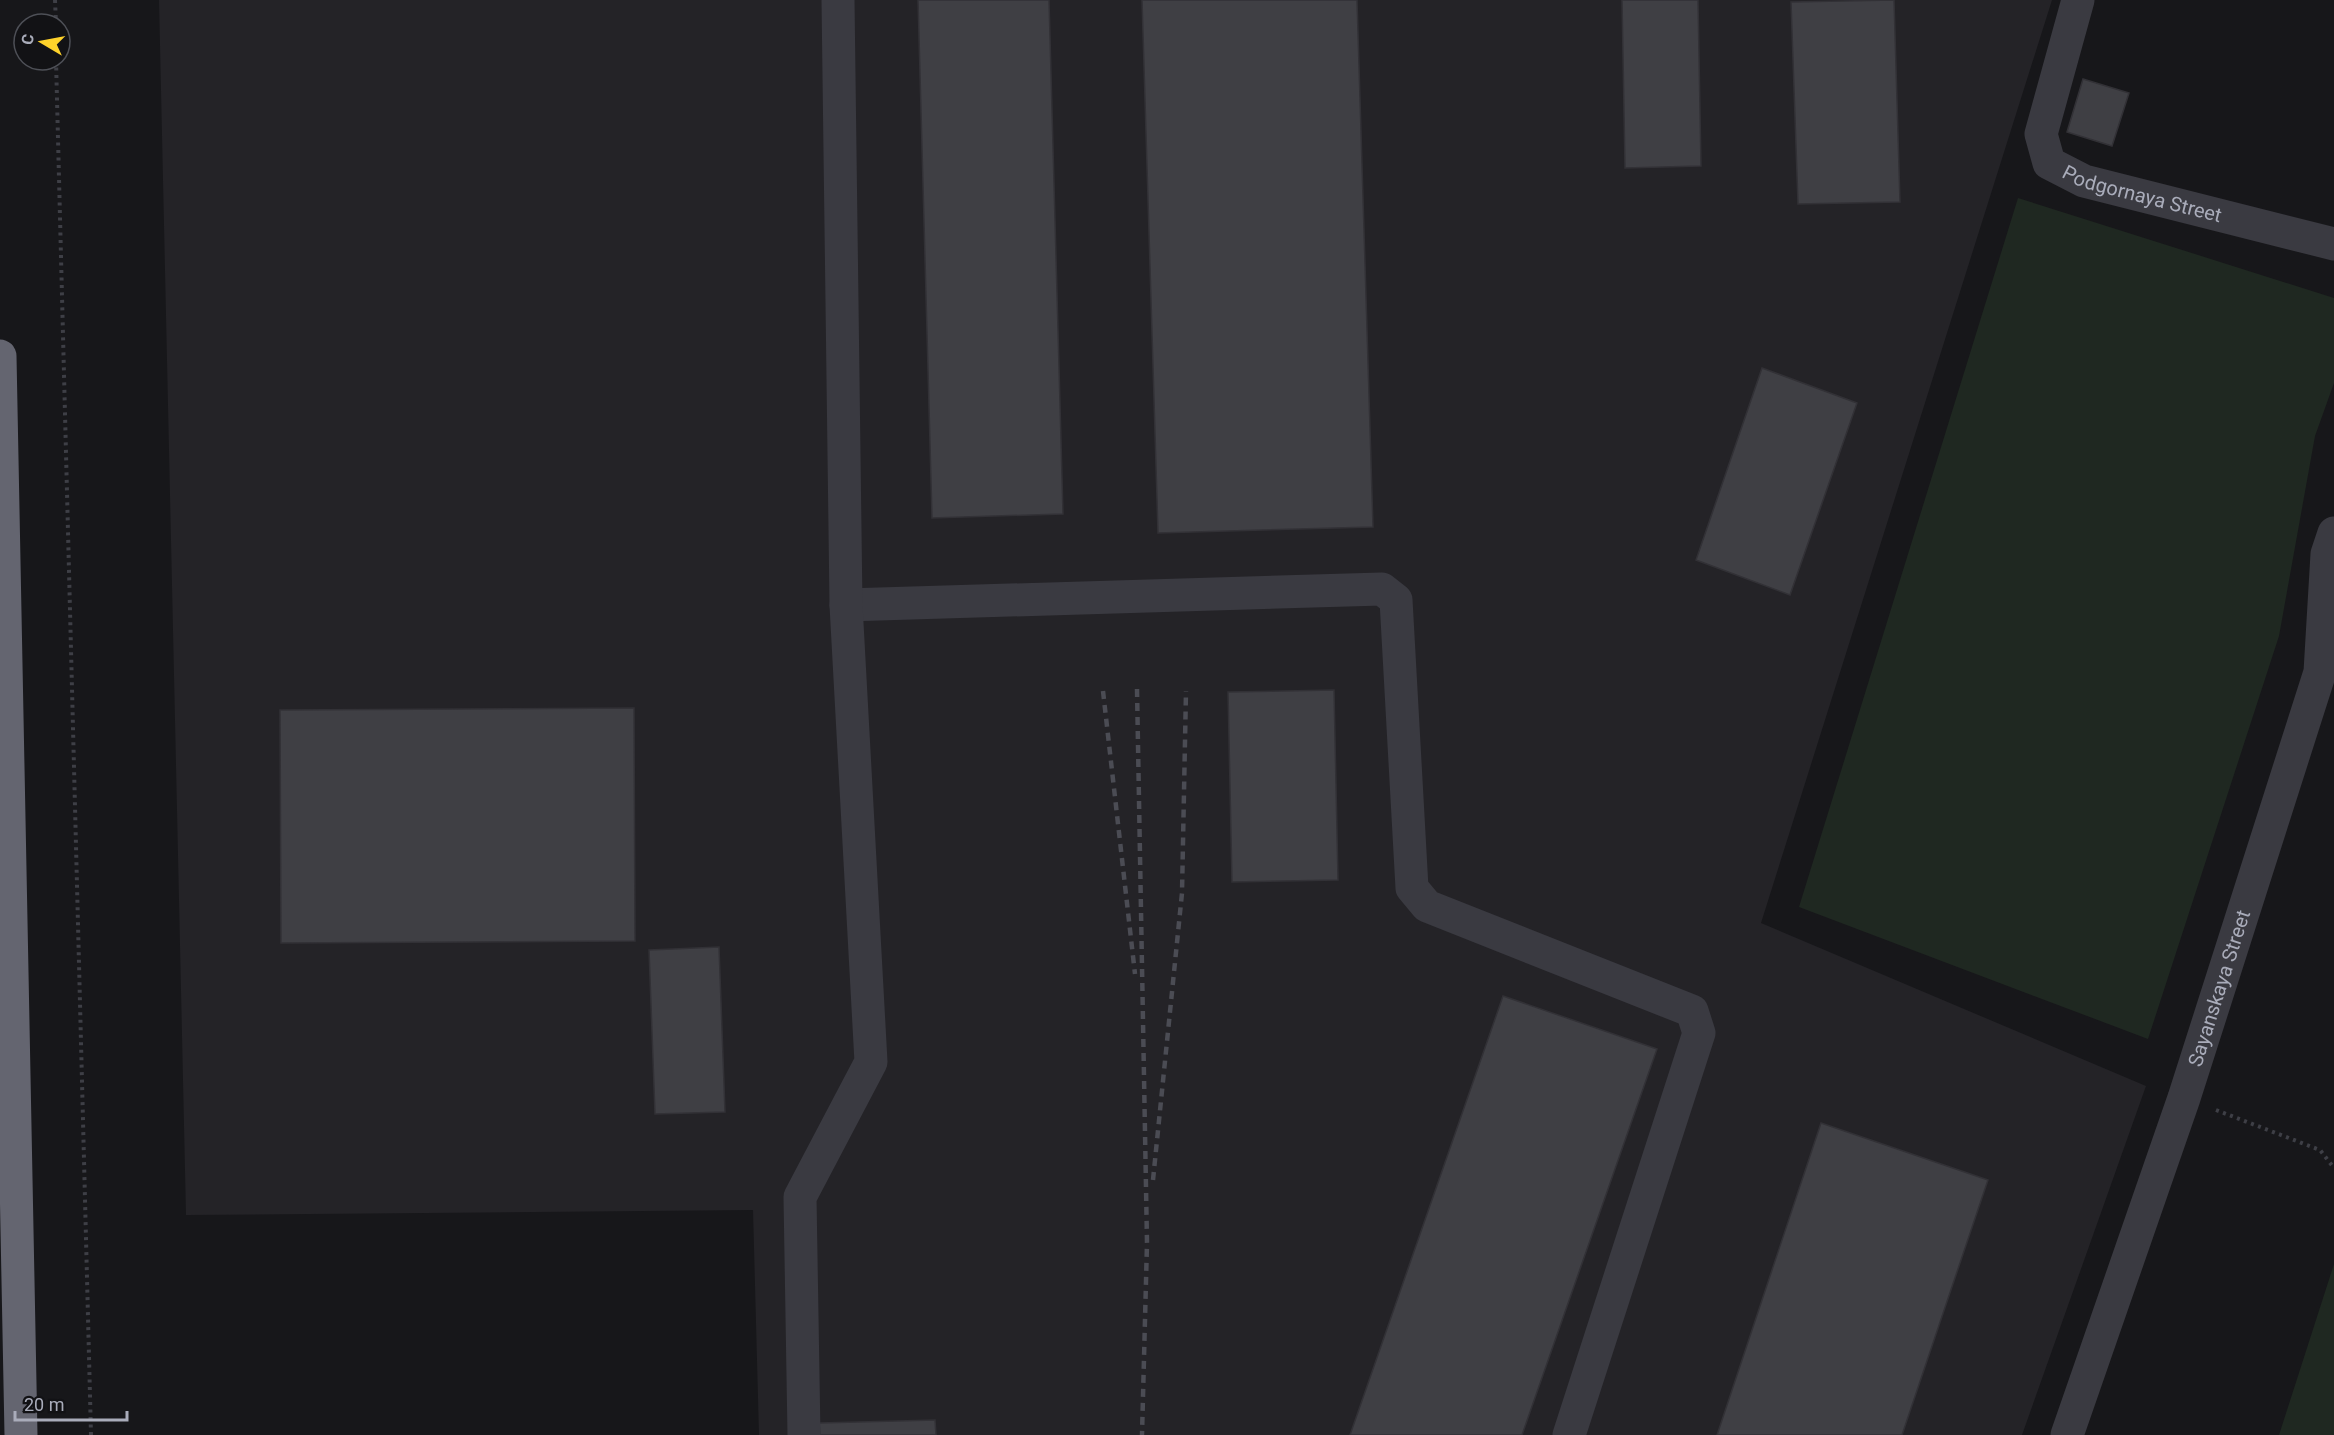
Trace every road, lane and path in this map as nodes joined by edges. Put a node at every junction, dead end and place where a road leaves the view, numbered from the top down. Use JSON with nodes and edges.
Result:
{"nodes":[{"id":1,"x":838,"y":0,"type":"edge"},
{"id":2,"x":2078,"y":0,"type":"edge"},
{"id":3,"x":57,"y":72,"type":"edge"},
{"id":4,"x":2334,"y":244,"type":"edge"},
{"id":5,"x":0,"y":356,"type":"edge"},
{"id":6,"x":2334,"y":533,"type":"edge"},
{"id":7,"x":846,"y":605,"type":"junction"},
{"id":8,"x":2184,"y":1098,"type":"junction"},
{"id":9,"x":2334,"y":1168,"type":"edge"},
{"id":10,"x":9,"y":1235,"type":"edge"},
{"id":11,"x":21,"y":1435,"type":"edge"},
{"id":12,"x":91,"y":1435,"type":"edge"},
{"id":13,"x":804,"y":1435,"type":"edge"},
{"id":14,"x":1569,"y":1435,"type":"edge"},
{"id":15,"x":2067,"y":1435,"type":"edge"}],
"edges":[{"from":1,"to":7,"type":"street"},
{"from":2,"to":4,"type":"street","name":"Podgornaya Street"},
{"from":3,"to":12,"type":"path"},
{"from":5,"to":10,"type":"highway"},
{"from":6,"to":8,"type":"street","name":"Sayanskaya Street"},
{"from":7,"to":13,"type":"street"},
{"from":7,"to":14,"type":"street"},
{"from":8,"to":9,"type":"path"},
{"from":8,"to":15,"type":"street","name":"Sayanskaya Street"},
{"from":10,"to":11,"type":"highway"}]}
